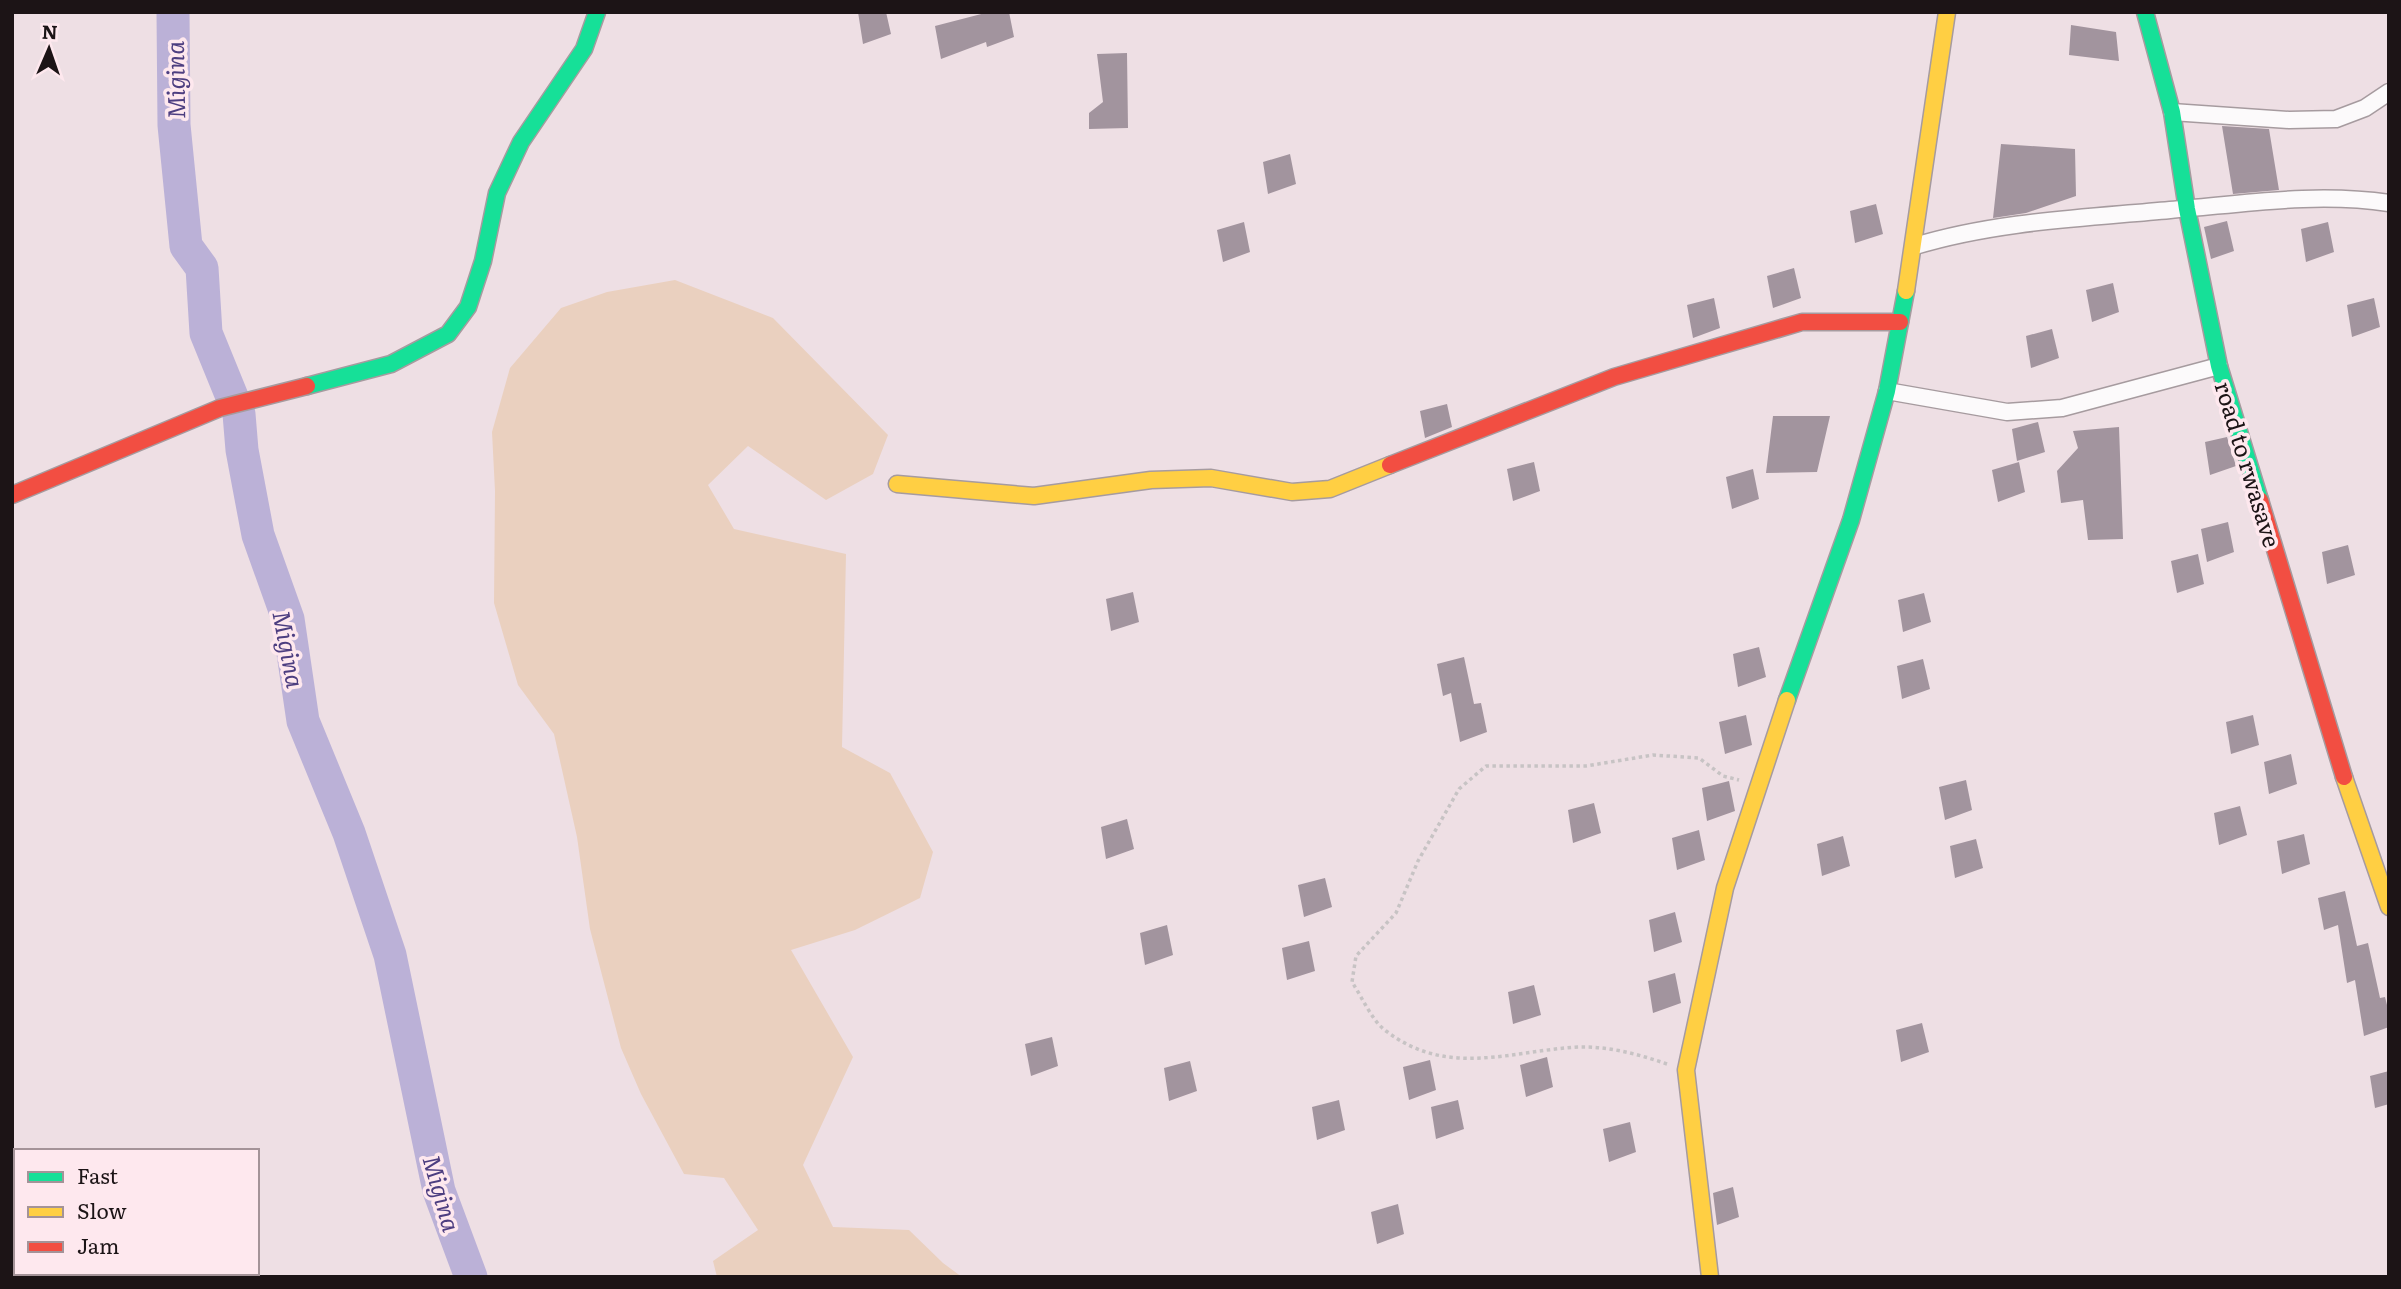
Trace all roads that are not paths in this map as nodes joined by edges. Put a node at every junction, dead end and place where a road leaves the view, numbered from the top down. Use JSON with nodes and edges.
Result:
{"nodes":[{"id":1,"x":597,"y":12,"type":"edge"},
{"id":2,"x":1947,"y":12,"type":"edge"},
{"id":3,"x":2145,"y":12,"type":"edge"},
{"id":4,"x":2389,"y":92,"type":"edge"},
{"id":5,"x":2172,"y":112,"type":"junction"},
{"id":6,"x":2389,"y":203,"type":"edge"},
{"id":7,"x":2187,"y":209,"type":"junction"},
{"id":8,"x":1915,"y":246,"type":"junction"},
{"id":9,"x":1900,"y":322,"type":"junction"},
{"id":10,"x":2219,"y":366,"type":"junction"},
{"id":11,"x":1887,"y":391,"type":"junction"},
{"id":12,"x":897,"y":484,"type":"dead end"},
{"id":13,"x":12,"y":495,"type":"edge"},
{"id":14,"x":2389,"y":907,"type":"edge"},
{"id":15,"x":1710,"y":1277,"type":"edge"}],
"edges":[{"from":1,"to":13,"type":"street"},
{"from":2,"to":8,"type":"street"},
{"from":3,"to":5,"type":"street","name":"road to rwasave"},
{"from":4,"to":5,"type":"street"},
{"from":5,"to":7,"type":"street","name":"road to rwasave"},
{"from":6,"to":7,"type":"street"},
{"from":7,"to":8,"type":"street"},
{"from":7,"to":10,"type":"street","name":"road to rwasave"},
{"from":8,"to":9,"type":"street"},
{"from":9,"to":11,"type":"street"},
{"from":9,"to":12,"type":"street"},
{"from":10,"to":11,"type":"street"},
{"from":10,"to":14,"type":"street","name":"road to rwasave"},
{"from":11,"to":15,"type":"street"}]}
